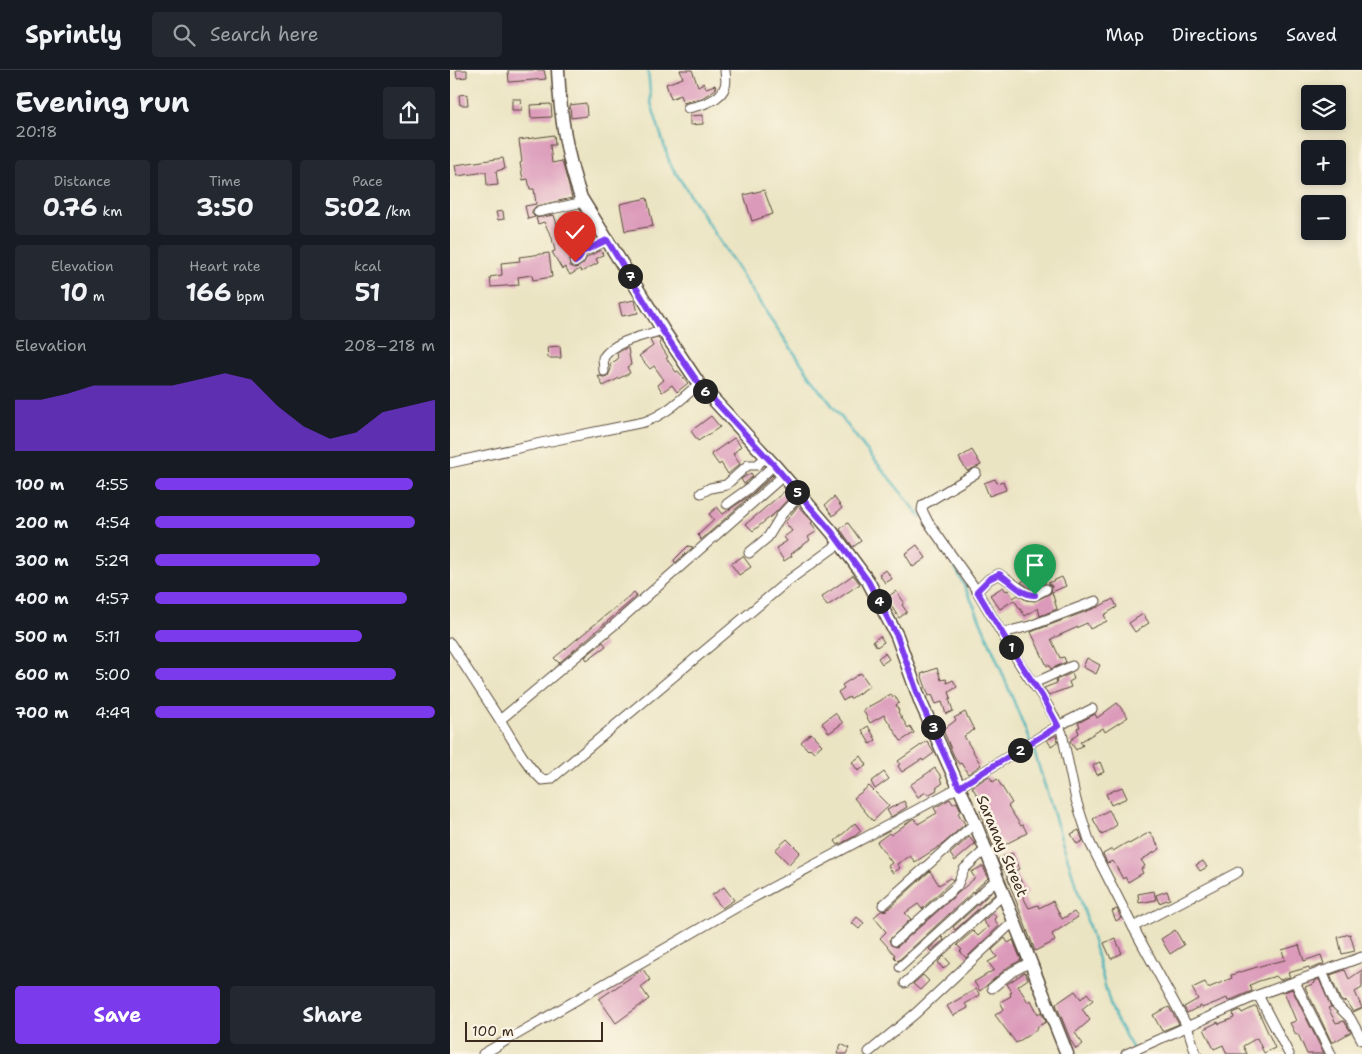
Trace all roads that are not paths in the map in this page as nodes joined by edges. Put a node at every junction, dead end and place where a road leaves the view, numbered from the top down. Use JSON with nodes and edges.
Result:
{"nodes":[{"id":1,"x":558,"y":70,"type":"edge"},
{"id":2,"x":725,"y":70,"type":"edge"},
{"id":3,"x":688,"y":108,"type":"dead end"},
{"id":4,"x":584,"y":202,"type":"junction"},
{"id":5,"x":538,"y":212,"type":"dead end"},
{"id":6,"x":607,"y":240,"type":"junction"},
{"id":7,"x":575,"y":262,"type":"dead end"},
{"id":8,"x":662,"y":330,"type":"junction"},
{"id":9,"x":604,"y":372,"type":"dead end"},
{"id":10,"x":699,"y":384,"type":"junction"},
{"id":11,"x":770,"y":461,"type":"junction"},
{"id":12,"x":450,"y":464,"type":"edge"},
{"id":13,"x":976,"y":473,"type":"dead end"},
{"id":14,"x":782,"y":476,"type":"junction"},
{"id":15,"x":701,"y":493,"type":"dead end"},
{"id":16,"x":800,"y":496,"type":"junction"},
{"id":17,"x":727,"y":504,"type":"dead end"},
{"id":18,"x":840,"y":543,"type":"junction"},
{"id":19,"x":749,"y":553,"type":"dead end"},
{"id":20,"x":1046,"y":589,"type":"dead end"},
{"id":21,"x":977,"y":591,"type":"junction"},
{"id":22,"x":1096,"y":601,"type":"dead end"},
{"id":23,"x":1002,"y":633,"type":"junction"},
{"id":24,"x":450,"y":643,"type":"edge"},
{"id":25,"x":1072,"y":666,"type":"dead end"},
{"id":26,"x":1034,"y":683,"type":"junction"},
{"id":27,"x":1092,"y":709,"type":"dead end"},
{"id":28,"x":500,"y":720,"type":"junction"},
{"id":29,"x":1058,"y":726,"type":"junction"},
{"id":30,"x":959,"y":787,"type":"junction"},
{"id":31,"x":976,"y":823,"type":"junction"},
{"id":32,"x":986,"y":849,"type":"junction"},
{"id":33,"x":1238,"y":872,"type":"dead end"},
{"id":34,"x":998,"y":878,"type":"junction"},
{"id":35,"x":1004,"y":894,"type":"junction"},
{"id":36,"x":884,"y":905,"type":"dead end"},
{"id":37,"x":1014,"y":921,"type":"junction"},
{"id":38,"x":1133,"y":927,"type":"junction"},
{"id":39,"x":895,"y":941,"type":"dead end"},
{"id":40,"x":1362,"y":957,"type":"edge"},
{"id":41,"x":1030,"y":962,"type":"junction"},
{"id":42,"x":900,"y":967,"type":"dead end"},
{"id":43,"x":1322,"y":971,"type":"junction"},
{"id":44,"x":1295,"y":982,"type":"junction"},
{"id":45,"x":906,"y":983,"type":"dead end"},
{"id":46,"x":992,"y":988,"type":"dead end"},
{"id":47,"x":1258,"y":995,"type":"junction"},
{"id":48,"x":1187,"y":1026,"type":"junction"},
{"id":49,"x":1362,"y":1040,"type":"edge"},
{"id":50,"x":869,"y":1052,"type":"dead end"},
{"id":51,"x":484,"y":1054,"type":"edge"},
{"id":52,"x":1067,"y":1054,"type":"edge"},
{"id":53,"x":1126,"y":1054,"type":"edge"},
{"id":54,"x":1196,"y":1054,"type":"edge"},
{"id":55,"x":1289,"y":1054,"type":"edge"},
{"id":56,"x":1331,"y":1054,"type":"edge"}],
"edges":[{"from":1,"to":4,"type":"street","name":"Saranay Street"},
{"from":2,"to":3,"type":"street"},
{"from":4,"to":5,"type":"street"},
{"from":4,"to":6,"type":"street","name":"Saranay Street"},
{"from":6,"to":7,"type":"street"},
{"from":6,"to":8,"type":"street","name":"Saranay Street"},
{"from":8,"to":9,"type":"street"},
{"from":8,"to":10,"type":"street","name":"Saranay Street"},
{"from":10,"to":11,"type":"street","name":"Saranay Street"},
{"from":10,"to":12,"type":"street"},
{"from":11,"to":14,"type":"street","name":"Saranay Street"},
{"from":11,"to":15,"type":"street"},
{"from":11,"to":17,"type":"street"},
{"from":13,"to":21,"type":"street"},
{"from":14,"to":16,"type":"street","name":"Saranay Street"},
{"from":14,"to":28,"type":"street"},
{"from":16,"to":18,"type":"street","name":"Saranay Street"},
{"from":16,"to":19,"type":"street"},
{"from":18,"to":28,"type":"street"},
{"from":18,"to":30,"type":"street","name":"Saranay Street"},
{"from":20,"to":21,"type":"street"},
{"from":21,"to":23,"type":"street"},
{"from":22,"to":23,"type":"street"},
{"from":23,"to":26,"type":"street"},
{"from":24,"to":28,"type":"street"},
{"from":25,"to":26,"type":"street"},
{"from":26,"to":29,"type":"street"},
{"from":27,"to":29,"type":"street"},
{"from":29,"to":30,"type":"street"},
{"from":29,"to":38,"type":"street"},
{"from":30,"to":31,"type":"street","name":"Saranay Street"},
{"from":30,"to":51,"type":"street"},
{"from":31,"to":32,"type":"street","name":"Saranay Street"},
{"from":31,"to":36,"type":"street"},
{"from":32,"to":34,"type":"street","name":"Saranay Street"},
{"from":32,"to":39,"type":"street"},
{"from":33,"to":38,"type":"street"},
{"from":34,"to":35,"type":"street","name":"Saranay Street"},
{"from":34,"to":42,"type":"street"},
{"from":35,"to":37,"type":"street","name":"Saranay Street"},
{"from":35,"to":45,"type":"street"},
{"from":37,"to":41,"type":"street","name":"Saranay Street"},
{"from":37,"to":50,"type":"street"},
{"from":38,"to":48,"type":"street"},
{"from":40,"to":43,"type":"street"},
{"from":41,"to":46,"type":"street"},
{"from":41,"to":52,"type":"street","name":"Saranay Street"},
{"from":43,"to":44,"type":"street"},
{"from":43,"to":49,"type":"street"},
{"from":44,"to":47,"type":"street"},
{"from":44,"to":56,"type":"street"},
{"from":47,"to":48,"type":"street"},
{"from":47,"to":55,"type":"street"},
{"from":48,"to":53,"type":"street"},
{"from":48,"to":54,"type":"street"}]}
